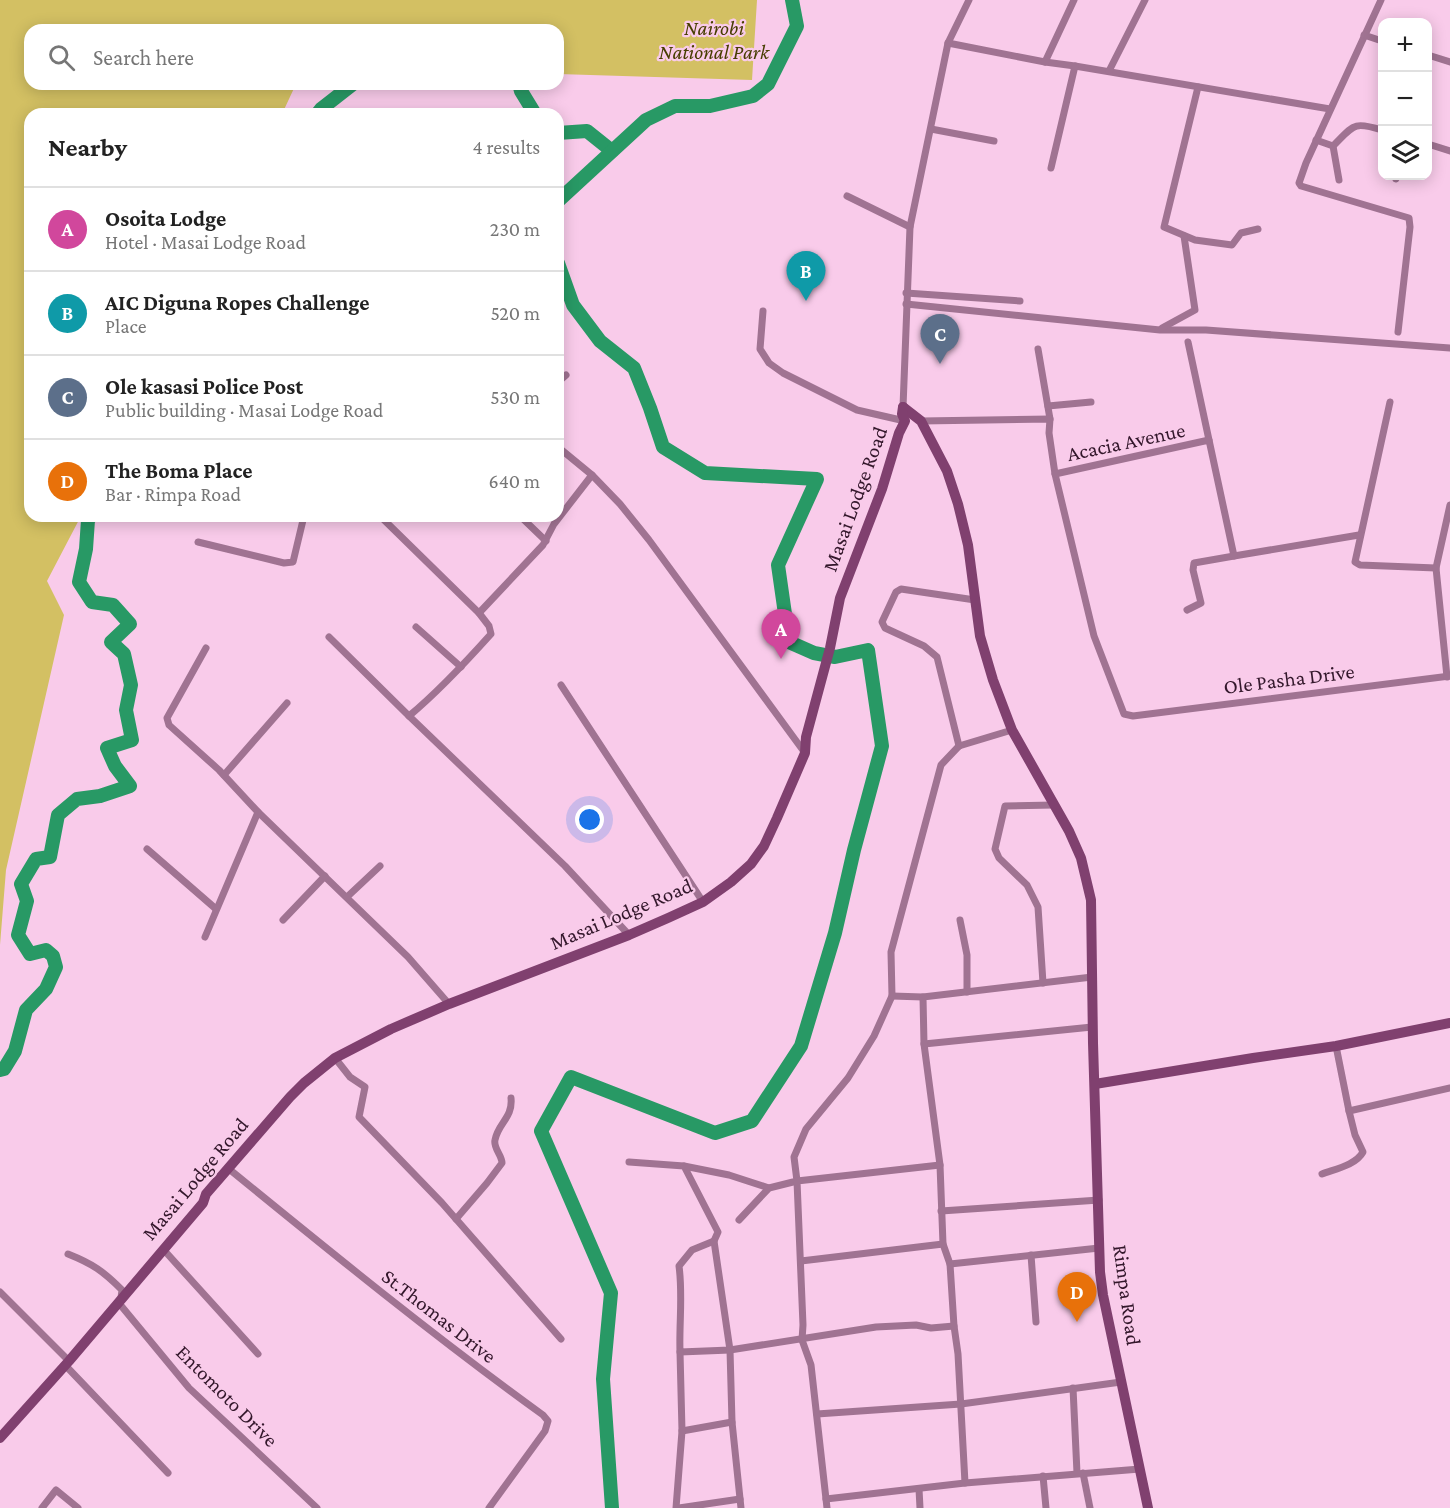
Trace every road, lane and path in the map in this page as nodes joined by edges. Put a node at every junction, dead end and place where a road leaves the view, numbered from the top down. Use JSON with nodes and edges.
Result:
{"nodes":[{"id":1,"x":969,"y":0,"type":"edge"},
{"id":2,"x":1074,"y":0,"type":"edge"},
{"id":3,"x":1145,"y":0,"type":"edge"},
{"id":4,"x":1381,"y":0,"type":"edge"},
{"id":5,"x":1364,"y":35,"type":"junction"},
{"id":6,"x":1378,"y":39,"type":"edge"},
{"id":7,"x":948,"y":43,"type":"junction"},
{"id":8,"x":1432,"y":56,"type":"edge"},
{"id":9,"x":1045,"y":62,"type":"junction"},
{"id":10,"x":1450,"y":62,"type":"edge"},
{"id":11,"x":1075,"y":66,"type":"junction"},
{"id":12,"x":1108,"y":71,"type":"junction"},
{"id":13,"x":1198,"y":87,"type":"junction"},
{"id":14,"x":1330,"y":109,"type":"junction"},
{"id":15,"x":931,"y":129,"type":"junction"},
{"id":16,"x":1378,"y":129,"type":"edge"},
{"id":17,"x":1316,"y":140,"type":"junction"},
{"id":18,"x":994,"y":141,"type":"dead end"},
{"id":19,"x":1432,"y":145,"type":"edge"},
{"id":20,"x":1333,"y":146,"type":"junction"},
{"id":21,"x":1450,"y":151,"type":"edge"},
{"id":22,"x":1051,"y":168,"type":"dead end"},
{"id":23,"x":1339,"y":180,"type":"dead end"},
{"id":24,"x":847,"y":196,"type":"dead end"},
{"id":25,"x":910,"y":227,"type":"junction"},
{"id":26,"x":1258,"y":229,"type":"dead end"},
{"id":27,"x":1184,"y":236,"type":"junction"},
{"id":28,"x":906,"y":293,"type":"junction"},
{"id":29,"x":1020,"y":301,"type":"dead end"},
{"id":30,"x":906,"y":304,"type":"junction"},
{"id":31,"x":763,"y":311,"type":"dead end"},
{"id":32,"x":1160,"y":330,"type":"junction"},
{"id":33,"x":1398,"y":332,"type":"dead end"},
{"id":34,"x":1188,"y":342,"type":"dead end"},
{"id":35,"x":1450,"y":348,"type":"edge"},
{"id":36,"x":1038,"y":349,"type":"dead end"},
{"id":37,"x":1091,"y":402,"type":"dead end"},
{"id":38,"x":1390,"y":402,"type":"dead end"},
{"id":39,"x":1048,"y":406,"type":"junction"},
{"id":40,"x":903,"y":407,"type":"junction"},
{"id":41,"x":1050,"y":419,"type":"junction"},
{"id":42,"x":905,"y":421,"type":"junction"},
{"id":43,"x":921,"y":421,"type":"junction"},
{"id":44,"x":1209,"y":440,"type":"junction"},
{"id":45,"x":564,"y":452,"type":"edge"},
{"id":46,"x":1056,"y":474,"type":"junction"},
{"id":47,"x":592,"y":475,"type":"junction"},
{"id":48,"x":1450,"y":505,"type":"edge"},
{"id":49,"x":564,"y":510,"type":"edge"},
{"id":50,"x":303,"y":522,"type":"edge"},
{"id":51,"x":386,"y":522,"type":"edge"},
{"id":52,"x":525,"y":522,"type":"edge"},
{"id":53,"x":556,"y":522,"type":"edge"},
{"id":54,"x":1359,"y":535,"type":"junction"},
{"id":55,"x":1446,"y":535,"type":"edge"},
{"id":56,"x":546,"y":541,"type":"junction"},
{"id":57,"x":198,"y":542,"type":"dead end"},
{"id":58,"x":1234,"y":556,"type":"junction"},
{"id":59,"x":1436,"y":568,"type":"junction"},
{"id":60,"x":975,"y":600,"type":"junction"},
{"id":61,"x":1187,"y":610,"type":"dead end"},
{"id":62,"x":479,"y":613,"type":"junction"},
{"id":63,"x":416,"y":627,"type":"dead end"},
{"id":64,"x":329,"y":637,"type":"dead end"},
{"id":65,"x":206,"y":648,"type":"dead end"},
{"id":66,"x":461,"y":667,"type":"junction"},
{"id":67,"x":1448,"y":676,"type":"edge"},
{"id":68,"x":561,"y":685,"type":"dead end"},
{"id":69,"x":287,"y":703,"type":"dead end"},
{"id":70,"x":409,"y":716,"type":"junction"},
{"id":71,"x":1012,"y":730,"type":"junction"},
{"id":72,"x":959,"y":746,"type":"junction"},
{"id":73,"x":805,"y":753,"type":"junction"},
{"id":74,"x":224,"y":775,"type":"junction"},
{"id":75,"x":1054,"y":805,"type":"junction"},
{"id":76,"x":258,"y":812,"type":"junction"},
{"id":77,"x":147,"y":849,"type":"dead end"},
{"id":78,"x":380,"y":866,"type":"dead end"},
{"id":79,"x":325,"y":876,"type":"junction"},
{"id":80,"x":347,"y":897,"type":"junction"},
{"id":81,"x":703,"y":902,"type":"junction"},
{"id":82,"x":216,"y":909,"type":"junction"},
{"id":83,"x":283,"y":920,"type":"dead end"},
{"id":84,"x":960,"y":920,"type":"dead end"},
{"id":85,"x":629,"y":935,"type":"junction"},
{"id":86,"x":205,"y":937,"type":"dead end"},
{"id":87,"x":1092,"y":977,"type":"junction"},
{"id":88,"x":1043,"y":983,"type":"junction"},
{"id":89,"x":967,"y":992,"type":"junction"},
{"id":90,"x":892,"y":996,"type":"junction"},
{"id":91,"x":923,"y":998,"type":"junction"},
{"id":92,"x":449,"y":1004,"type":"junction"},
{"id":93,"x":1450,"y":1023,"type":"edge"},
{"id":94,"x":1092,"y":1027,"type":"junction"},
{"id":95,"x":924,"y":1044,"type":"junction"},
{"id":96,"x":1336,"y":1046,"type":"junction"},
{"id":97,"x":335,"y":1058,"type":"junction"},
{"id":98,"x":1095,"y":1084,"type":"junction"},
{"id":99,"x":1450,"y":1088,"type":"edge"},
{"id":100,"x":511,"y":1098,"type":"dead end"},
{"id":101,"x":1348,"y":1112,"type":"junction"},
{"id":102,"x":629,"y":1162,"type":"dead end"},
{"id":103,"x":940,"y":1165,"type":"junction"},
{"id":104,"x":684,"y":1166,"type":"junction"},
{"id":105,"x":229,"y":1169,"type":"junction"},
{"id":106,"x":1322,"y":1174,"type":"dead end"},
{"id":107,"x":797,"y":1181,"type":"junction"},
{"id":108,"x":769,"y":1188,"type":"junction"},
{"id":109,"x":1099,"y":1200,"type":"junction"},
{"id":110,"x":941,"y":1211,"type":"junction"},
{"id":111,"x":456,"y":1219,"type":"junction"},
{"id":112,"x":739,"y":1220,"type":"dead end"},
{"id":113,"x":714,"y":1241,"type":"junction"},
{"id":114,"x":944,"y":1244,"type":"junction"},
{"id":115,"x":1100,"y":1248,"type":"junction"},
{"id":116,"x":163,"y":1249,"type":"junction"},
{"id":117,"x":68,"y":1254,"type":"dead end"},
{"id":118,"x":1031,"y":1255,"type":"junction"},
{"id":119,"x":801,"y":1261,"type":"junction"},
{"id":120,"x":950,"y":1264,"type":"junction"},
{"id":121,"x":0,"y":1293,"type":"edge"},
{"id":122,"x":120,"y":1300,"type":"junction"},
{"id":123,"x":1036,"y":1322,"type":"dead end"},
{"id":124,"x":954,"y":1326,"type":"junction"},
{"id":125,"x":561,"y":1340,"type":"dead end"},
{"id":126,"x":802,"y":1340,"type":"junction"},
{"id":127,"x":730,"y":1350,"type":"junction"},
{"id":128,"x":680,"y":1352,"type":"junction"},
{"id":129,"x":258,"y":1354,"type":"dead end"},
{"id":130,"x":67,"y":1363,"type":"junction"},
{"id":131,"x":1121,"y":1382,"type":"junction"},
{"id":132,"x":1073,"y":1388,"type":"junction"},
{"id":133,"x":961,"y":1404,"type":"junction"},
{"id":134,"x":817,"y":1414,"type":"junction"},
{"id":135,"x":732,"y":1422,"type":"junction"},
{"id":136,"x":682,"y":1431,"type":"junction"},
{"id":137,"x":0,"y":1438,"type":"edge"},
{"id":138,"x":1140,"y":1469,"type":"junction"},
{"id":139,"x":168,"y":1473,"type":"dead end"},
{"id":140,"x":1080,"y":1473,"type":"junction"},
{"id":141,"x":1043,"y":1476,"type":"junction"},
{"id":142,"x":965,"y":1483,"type":"junction"},
{"id":143,"x":919,"y":1489,"type":"junction"},
{"id":144,"x":740,"y":1499,"type":"junction"},
{"id":145,"x":826,"y":1499,"type":"junction"},
{"id":146,"x":42,"y":1508,"type":"edge"},
{"id":147,"x":78,"y":1508,"type":"edge"},
{"id":148,"x":317,"y":1508,"type":"edge"},
{"id":149,"x":489,"y":1508,"type":"edge"},
{"id":150,"x":678,"y":1508,"type":"edge"},
{"id":151,"x":741,"y":1508,"type":"edge"},
{"id":152,"x":827,"y":1508,"type":"edge"},
{"id":153,"x":920,"y":1508,"type":"edge"},
{"id":154,"x":1046,"y":1508,"type":"edge"},
{"id":155,"x":1090,"y":1508,"type":"edge"},
{"id":156,"x":1148,"y":1508,"type":"edge"}],
"edges":[{"from":1,"to":7,"type":"street","name":"Masai Lodge Road"},
{"from":2,"to":9,"type":"street"},
{"from":3,"to":12,"type":"street"},
{"from":4,"to":5,"type":"street"},
{"from":5,"to":6,"type":"street"},
{"from":5,"to":14,"type":"street"},
{"from":7,"to":9,"type":"street"},
{"from":7,"to":15,"type":"street","name":"Masai Lodge Road"},
{"from":8,"to":10,"type":"street"},
{"from":9,"to":11,"type":"street"},
{"from":11,"to":12,"type":"street"},
{"from":11,"to":22,"type":"street"},
{"from":12,"to":13,"type":"street"},
{"from":13,"to":14,"type":"street"},
{"from":13,"to":27,"type":"street"},
{"from":14,"to":17,"type":"street"},
{"from":15,"to":18,"type":"street"},
{"from":15,"to":25,"type":"street","name":"Masai Lodge Road"},
{"from":16,"to":20,"type":"street"},
{"from":17,"to":20,"type":"street"},
{"from":17,"to":33,"type":"street"},
{"from":19,"to":21,"type":"street"},
{"from":20,"to":23,"type":"street"},
{"from":24,"to":25,"type":"street"},
{"from":25,"to":28,"type":"street","name":"Masai Lodge Road"},
{"from":26,"to":27,"type":"street"},
{"from":27,"to":32,"type":"street"},
{"from":28,"to":29,"type":"street"},
{"from":28,"to":30,"type":"street","name":"Masai Lodge Road"},
{"from":30,"to":32,"type":"street"},
{"from":30,"to":40,"type":"street","name":"Masai Lodge Road"},
{"from":31,"to":42,"type":"street"},
{"from":32,"to":35,"type":"street"},
{"from":34,"to":44,"type":"street"},
{"from":36,"to":39,"type":"street"},
{"from":37,"to":39,"type":"street"},
{"from":38,"to":54,"type":"street"},
{"from":39,"to":41,"type":"street"},
{"from":40,"to":42,"type":"street","name":"Masai Lodge Road"},
{"from":40,"to":43,"type":"street"},
{"from":41,"to":43,"type":"street"},
{"from":41,"to":46,"type":"street"},
{"from":42,"to":73,"type":"street","name":"Masai Lodge Road"},
{"from":43,"to":60,"type":"street","name":"Rimpa Road"},
{"from":44,"to":46,"type":"street","name":"Acacia Avenue"},
{"from":44,"to":58,"type":"street","name":"Acacia Avenue"},
{"from":45,"to":47,"type":"street"},
{"from":46,"to":67,"type":"street","name":"Ole Pasha Drive"},
{"from":47,"to":49,"type":"street"},
{"from":47,"to":73,"type":"street"},
{"from":48,"to":55,"type":"street"},
{"from":50,"to":57,"type":"street"},
{"from":51,"to":62,"type":"street"},
{"from":52,"to":56,"type":"street"},
{"from":53,"to":56,"type":"street"},
{"from":54,"to":58,"type":"street"},
{"from":54,"to":59,"type":"street"},
{"from":55,"to":59,"type":"street"},
{"from":56,"to":62,"type":"street"},
{"from":58,"to":61,"type":"street"},
{"from":59,"to":67,"type":"street"},
{"from":60,"to":71,"type":"street","name":"Rimpa Road"},
{"from":60,"to":72,"type":"street"},
{"from":62,"to":66,"type":"street"},
{"from":63,"to":66,"type":"street"},
{"from":64,"to":70,"type":"street"},
{"from":65,"to":74,"type":"street"},
{"from":66,"to":70,"type":"street"},
{"from":68,"to":81,"type":"street"},
{"from":69,"to":74,"type":"street"},
{"from":70,"to":85,"type":"street"},
{"from":71,"to":72,"type":"street"},
{"from":71,"to":75,"type":"street","name":"Rimpa Road"},
{"from":72,"to":90,"type":"street"},
{"from":73,"to":81,"type":"street","name":"Masai Lodge Road"},
{"from":74,"to":76,"type":"street"},
{"from":75,"to":87,"type":"street","name":"Rimpa Road"},
{"from":75,"to":88,"type":"street"},
{"from":76,"to":79,"type":"street"},
{"from":76,"to":82,"type":"street"},
{"from":77,"to":82,"type":"street"},
{"from":78,"to":80,"type":"street"},
{"from":79,"to":80,"type":"street"},
{"from":79,"to":83,"type":"street"},
{"from":80,"to":92,"type":"street"},
{"from":81,"to":85,"type":"street","name":"Masai Lodge Road"},
{"from":82,"to":86,"type":"street"},
{"from":84,"to":89,"type":"street"},
{"from":85,"to":92,"type":"street","name":"Masai Lodge Road"},
{"from":87,"to":88,"type":"street"},
{"from":87,"to":94,"type":"street","name":"Rimpa Road"},
{"from":88,"to":89,"type":"street"},
{"from":89,"to":91,"type":"street"},
{"from":90,"to":91,"type":"street"},
{"from":90,"to":107,"type":"street"},
{"from":91,"to":95,"type":"street"},
{"from":92,"to":97,"type":"street","name":"Masai Lodge Road"},
{"from":93,"to":96,"type":"street"},
{"from":94,"to":95,"type":"street"},
{"from":94,"to":98,"type":"street","name":"Rimpa Road"},
{"from":95,"to":103,"type":"street"},
{"from":96,"to":98,"type":"street"},
{"from":96,"to":101,"type":"street"},
{"from":97,"to":105,"type":"street","name":"Masai Lodge Road"},
{"from":97,"to":111,"type":"street"},
{"from":98,"to":109,"type":"street","name":"Rimpa Road"},
{"from":99,"to":101,"type":"street"},
{"from":100,"to":111,"type":"street"},
{"from":101,"to":106,"type":"street"},
{"from":102,"to":104,"type":"street"},
{"from":103,"to":107,"type":"street"},
{"from":103,"to":110,"type":"street"},
{"from":104,"to":108,"type":"street"},
{"from":104,"to":113,"type":"street"},
{"from":105,"to":116,"type":"street","name":"Masai Lodge Road"},
{"from":105,"to":149,"type":"street","name":"St.Thomas Drive"},
{"from":107,"to":108,"type":"street"},
{"from":107,"to":119,"type":"street"},
{"from":108,"to":112,"type":"street"},
{"from":109,"to":110,"type":"street"},
{"from":109,"to":115,"type":"street","name":"Rimpa Road"},
{"from":110,"to":114,"type":"street"},
{"from":111,"to":125,"type":"street"},
{"from":113,"to":127,"type":"street"},
{"from":113,"to":128,"type":"street"},
{"from":114,"to":119,"type":"street"},
{"from":114,"to":120,"type":"street"},
{"from":115,"to":118,"type":"street"},
{"from":115,"to":131,"type":"street","name":"Rimpa Road"},
{"from":116,"to":122,"type":"street","name":"Masai Lodge Road"},
{"from":116,"to":129,"type":"street"},
{"from":117,"to":122,"type":"street","name":"Entomoto Drive"},
{"from":118,"to":120,"type":"street"},
{"from":118,"to":123,"type":"street"},
{"from":119,"to":126,"type":"street"},
{"from":120,"to":124,"type":"street"},
{"from":121,"to":130,"type":"street"},
{"from":122,"to":130,"type":"street","name":"Masai Lodge Road"},
{"from":122,"to":148,"type":"street","name":"Entomoto Drive"},
{"from":124,"to":126,"type":"street"},
{"from":124,"to":133,"type":"street"},
{"from":126,"to":127,"type":"street"},
{"from":126,"to":134,"type":"street"},
{"from":127,"to":128,"type":"street"},
{"from":127,"to":135,"type":"street"},
{"from":128,"to":136,"type":"street"},
{"from":130,"to":137,"type":"street","name":"Masai Lodge Road"},
{"from":130,"to":139,"type":"street"},
{"from":131,"to":132,"type":"street"},
{"from":131,"to":138,"type":"street","name":"Rimpa Road"},
{"from":132,"to":133,"type":"street"},
{"from":132,"to":140,"type":"street"},
{"from":133,"to":134,"type":"street"},
{"from":133,"to":142,"type":"street"},
{"from":134,"to":145,"type":"street"},
{"from":135,"to":136,"type":"street"},
{"from":135,"to":144,"type":"street"},
{"from":136,"to":150,"type":"street"},
{"from":138,"to":140,"type":"street"},
{"from":138,"to":156,"type":"street","name":"Rimpa Road"},
{"from":140,"to":141,"type":"street"},
{"from":140,"to":155,"type":"street"},
{"from":141,"to":142,"type":"street"},
{"from":141,"to":154,"type":"street"},
{"from":142,"to":143,"type":"street"},
{"from":143,"to":145,"type":"street"},
{"from":143,"to":153,"type":"street"},
{"from":144,"to":150,"type":"street"},
{"from":144,"to":151,"type":"street"},
{"from":145,"to":152,"type":"street"},
{"from":146,"to":147,"type":"street"}]}
